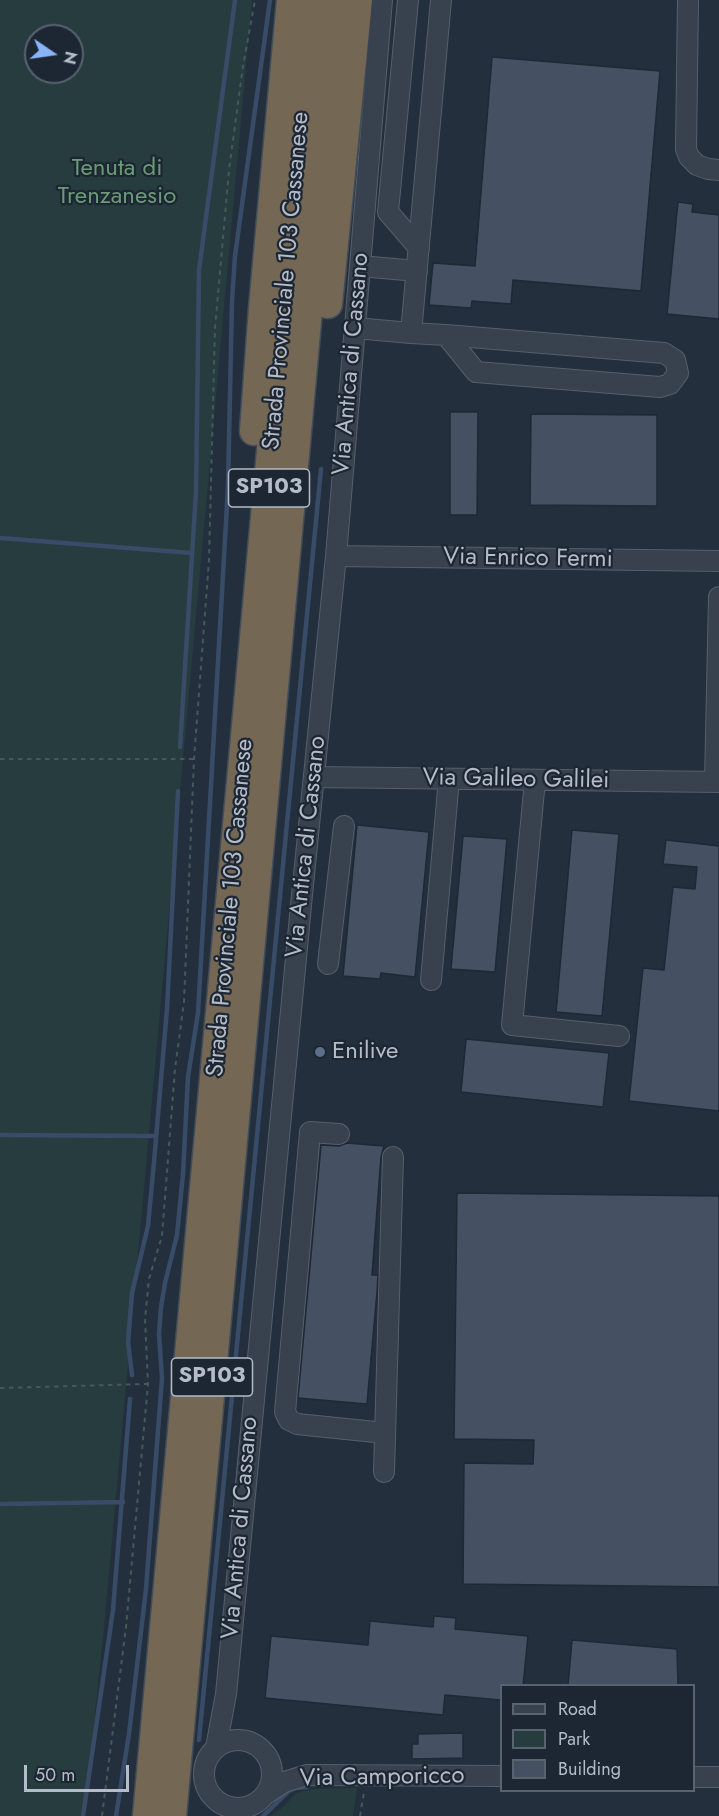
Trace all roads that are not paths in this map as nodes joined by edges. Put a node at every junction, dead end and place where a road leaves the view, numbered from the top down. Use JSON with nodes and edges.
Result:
{"nodes":[{"id":1,"x":291,"y":0,"type":"edge"},
{"id":2,"x":312,"y":0,"type":"edge"},
{"id":3,"x":336,"y":0,"type":"edge"},
{"id":4,"x":358,"y":0,"type":"edge"},
{"id":5,"x":382,"y":0,"type":"edge"},
{"id":6,"x":408,"y":0,"type":"edge"},
{"id":7,"x":441,"y":0,"type":"edge"},
{"id":8,"x":688,"y":0,"type":"edge"},
{"id":9,"x":719,"y":170,"type":"edge"},
{"id":10,"x":419,"y":248,"type":"junction"},
{"id":11,"x":360,"y":266,"type":"junction"},
{"id":12,"x":417,"y":271,"type":"junction"},
{"id":13,"x":355,"y":328,"type":"junction"},
{"id":14,"x":411,"y":333,"type":"junction"},
{"id":15,"x":446,"y":335,"type":"junction"},
{"id":16,"x":336,"y":556,"type":"junction"},
{"id":17,"x":719,"y":561,"type":"edge"},
{"id":18,"x":719,"y":597,"type":"edge"},
{"id":19,"x":314,"y":777,"type":"junction"},
{"id":20,"x":449,"y":779,"type":"junction"},
{"id":21,"x":535,"y":780,"type":"junction"},
{"id":22,"x":717,"y":782,"type":"edge"},
{"id":23,"x":344,"y":826,"type":"dead end"},
{"id":24,"x":302,"y":895,"type":"junction"},
{"id":25,"x":336,"y":898,"type":"junction"},
{"id":26,"x":252,"y":937,"type":"junction"},
{"id":27,"x":328,"y":964,"type":"dead end"},
{"id":28,"x":225,"y":976,"type":"junction"},
{"id":29,"x":431,"y":980,"type":"dead end"},
{"id":30,"x":619,"y":1036,"type":"dead end"},
{"id":31,"x":339,"y":1134,"type":"dead end"},
{"id":32,"x":393,"y":1157,"type":"dead end"},
{"id":33,"x":385,"y":1433,"type":"junction"},
{"id":34,"x":384,"y":1472,"type":"dead end"},
{"id":35,"x":226,"y":1694,"type":"junction"},
{"id":36,"x":243,"y":1740,"type":"junction"},
{"id":37,"x":216,"y":1748,"type":"junction"},
{"id":38,"x":269,"y":1758,"type":"junction"},
{"id":39,"x":307,"y":1775,"type":"junction"},
{"id":40,"x":500,"y":1776,"type":"edge"},
{"id":41,"x":695,"y":1777,"type":"edge"},
{"id":42,"x":719,"y":1777,"type":"edge"},
{"id":43,"x":266,"y":1794,"type":"junction"},
{"id":44,"x":215,"y":1807,"type":"edge"},
{"id":45,"x":236,"y":1812,"type":"edge"},
{"id":46,"x":147,"y":1816,"type":"edge"},
{"id":47,"x":171,"y":1816,"type":"edge"}],
"edges":[{"from":1,"to":28,"type":"highway","number":"SP103"},
{"from":2,"to":28,"type":"highway","name":"Strada Provinciale 103 Cassanese","number":"SP103"},
{"from":3,"to":26,"type":"highway","name":"Strada Provinciale 103 Cassanese","number":"SP103"},
{"from":4,"to":26,"type":"highway","number":"SP103"},
{"from":5,"to":11,"type":"street","name":"Via Antica di Cassano"},
{"from":6,"to":10,"type":"street"},
{"from":7,"to":10,"type":"street"},
{"from":8,"to":9,"type":"street"},
{"from":10,"to":12,"type":"street"},
{"from":11,"to":12,"type":"street"},
{"from":11,"to":13,"type":"street","name":"Via Antica di Cassano"},
{"from":12,"to":14,"type":"street"},
{"from":13,"to":14,"type":"street"},
{"from":13,"to":16,"type":"street","name":"Via Antica di Cassano"},
{"from":14,"to":15,"type":"street"},
{"from":15,"to":15,"type":"street"},
{"from":16,"to":17,"type":"street","name":"Via Enrico Fermi"},
{"from":16,"to":19,"type":"street","name":"Via Antica di Cassano"},
{"from":18,"to":22,"type":"street"},
{"from":19,"to":20,"type":"street","name":"Via Galileo Galilei"},
{"from":19,"to":24,"type":"street","name":"Via Antica di Cassano"},
{"from":20,"to":21,"type":"street","name":"Via Galileo Galilei"},
{"from":20,"to":29,"type":"street"},
{"from":21,"to":22,"type":"street","name":"Via Galileo Galilei"},
{"from":21,"to":30,"type":"street"},
{"from":23,"to":25,"type":"street"},
{"from":24,"to":25,"type":"street"},
{"from":24,"to":35,"type":"street","name":"Via Antica di Cassano"},
{"from":25,"to":27,"type":"street"},
{"from":26,"to":47,"type":"highway","name":"Strada Provinciale 103 Cassanese","number":"SP103"},
{"from":28,"to":46,"type":"highway","name":"Strada Provinciale 103 Cassanese","number":"SP103"},
{"from":31,"to":33,"type":"street"},
{"from":32,"to":33,"type":"street"},
{"from":33,"to":34,"type":"street"},
{"from":35,"to":36,"type":"street"},
{"from":35,"to":37,"type":"street"},
{"from":36,"to":37,"type":"street"},
{"from":36,"to":38,"type":"street"},
{"from":37,"to":44,"type":"street"},
{"from":38,"to":39,"type":"street"},
{"from":38,"to":43,"type":"street"},
{"from":39,"to":40,"type":"street","name":"Via Camporicco"},
{"from":39,"to":43,"type":"street","name":"Via Camporicco"},
{"from":41,"to":42,"type":"street"},
{"from":43,"to":45,"type":"street"},
{"from":44,"to":45,"type":"street"}]}
